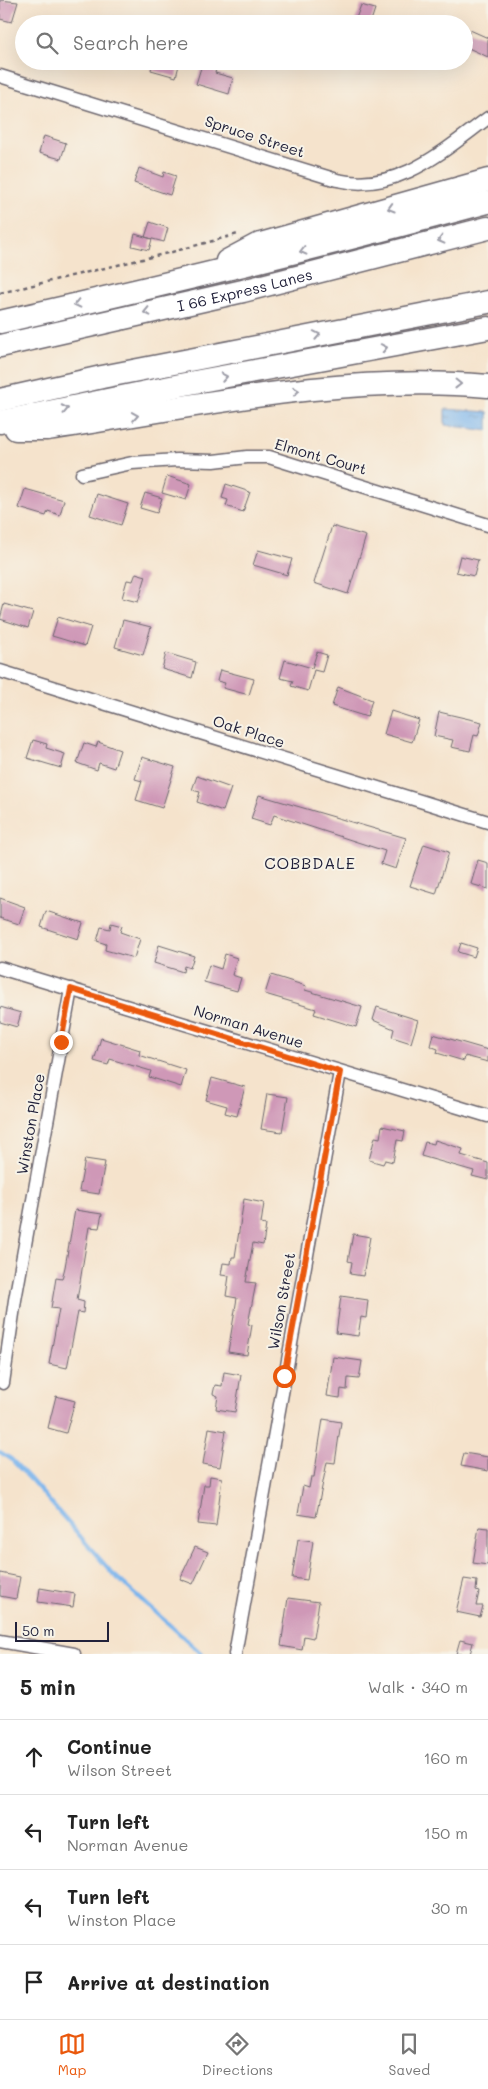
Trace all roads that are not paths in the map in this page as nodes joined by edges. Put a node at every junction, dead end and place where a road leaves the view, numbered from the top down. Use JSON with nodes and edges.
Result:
{"nodes":[{"id":1,"x":0,"y":76,"type":"edge"},
{"id":2,"x":488,"y":118,"type":"edge"},
{"id":3,"x":488,"y":180,"type":"edge"},
{"id":4,"x":488,"y":202,"type":"edge"},
{"id":5,"x":488,"y":228,"type":"edge"},
{"id":6,"x":196,"y":278,"type":"junction"},
{"id":7,"x":488,"y":297,"type":"edge"},
{"id":8,"x":488,"y":302,"type":"edge"},
{"id":9,"x":417,"y":315,"type":"junction"},
{"id":10,"x":0,"y":322,"type":"edge"},
{"id":11,"x":488,"y":328,"type":"edge"},
{"id":12,"x":0,"y":346,"type":"edge"},
{"id":13,"x":488,"y":386,"type":"edge"},
{"id":14,"x":0,"y":400,"type":"edge"},
{"id":15,"x":0,"y":422,"type":"edge"},
{"id":16,"x":0,"y":429,"type":"edge"},
{"id":17,"x":82,"y":474,"type":"dead end"},
{"id":18,"x":488,"y":524,"type":"edge"},
{"id":19,"x":0,"y":671,"type":"edge"},
{"id":20,"x":488,"y":822,"type":"edge"},
{"id":21,"x":0,"y":968,"type":"edge"},
{"id":22,"x":71,"y":989,"type":"junction"},
{"id":23,"x":340,"y":1072,"type":"junction"},
{"id":24,"x":488,"y":1116,"type":"edge"},
{"id":25,"x":3,"y":1383,"type":"dead end"},
{"id":26,"x":0,"y":1641,"type":"edge"},
{"id":27,"x":74,"y":1654,"type":"edge"},
{"id":28,"x":235,"y":1654,"type":"edge"}],
"edges":[{"from":1,"to":2,"type":"street","name":"Spruce Street"},
{"from":3,"to":6,"type":"highway","one_way":true},
{"from":4,"to":6,"type":"highway","one_way":true},
{"from":5,"to":12,"type":"highway","name":"I 66 Express Lanes","one_way":true},
{"from":6,"to":10,"type":"highway","one_way":true},
{"from":7,"to":9,"type":"highway"},
{"from":8,"to":9,"type":"highway"},
{"from":14,"to":9,"type":"highway","one_way":true},
{"from":15,"to":11,"type":"highway","one_way":true},
{"from":16,"to":13,"type":"highway","one_way":true},
{"from":17,"to":18,"type":"street","name":"Elmont Court"},
{"from":19,"to":20,"type":"street","name":"Oak Place"},
{"from":21,"to":22,"type":"street","name":"Norman Avenue"},
{"from":22,"to":23,"type":"street","name":"Norman Avenue"},
{"from":22,"to":25,"type":"street","name":"Winston Place"},
{"from":23,"to":24,"type":"street","name":"Norman Avenue"},
{"from":23,"to":28,"type":"street","name":"Wilson Street"},
{"from":26,"to":27,"type":"street"}]}
